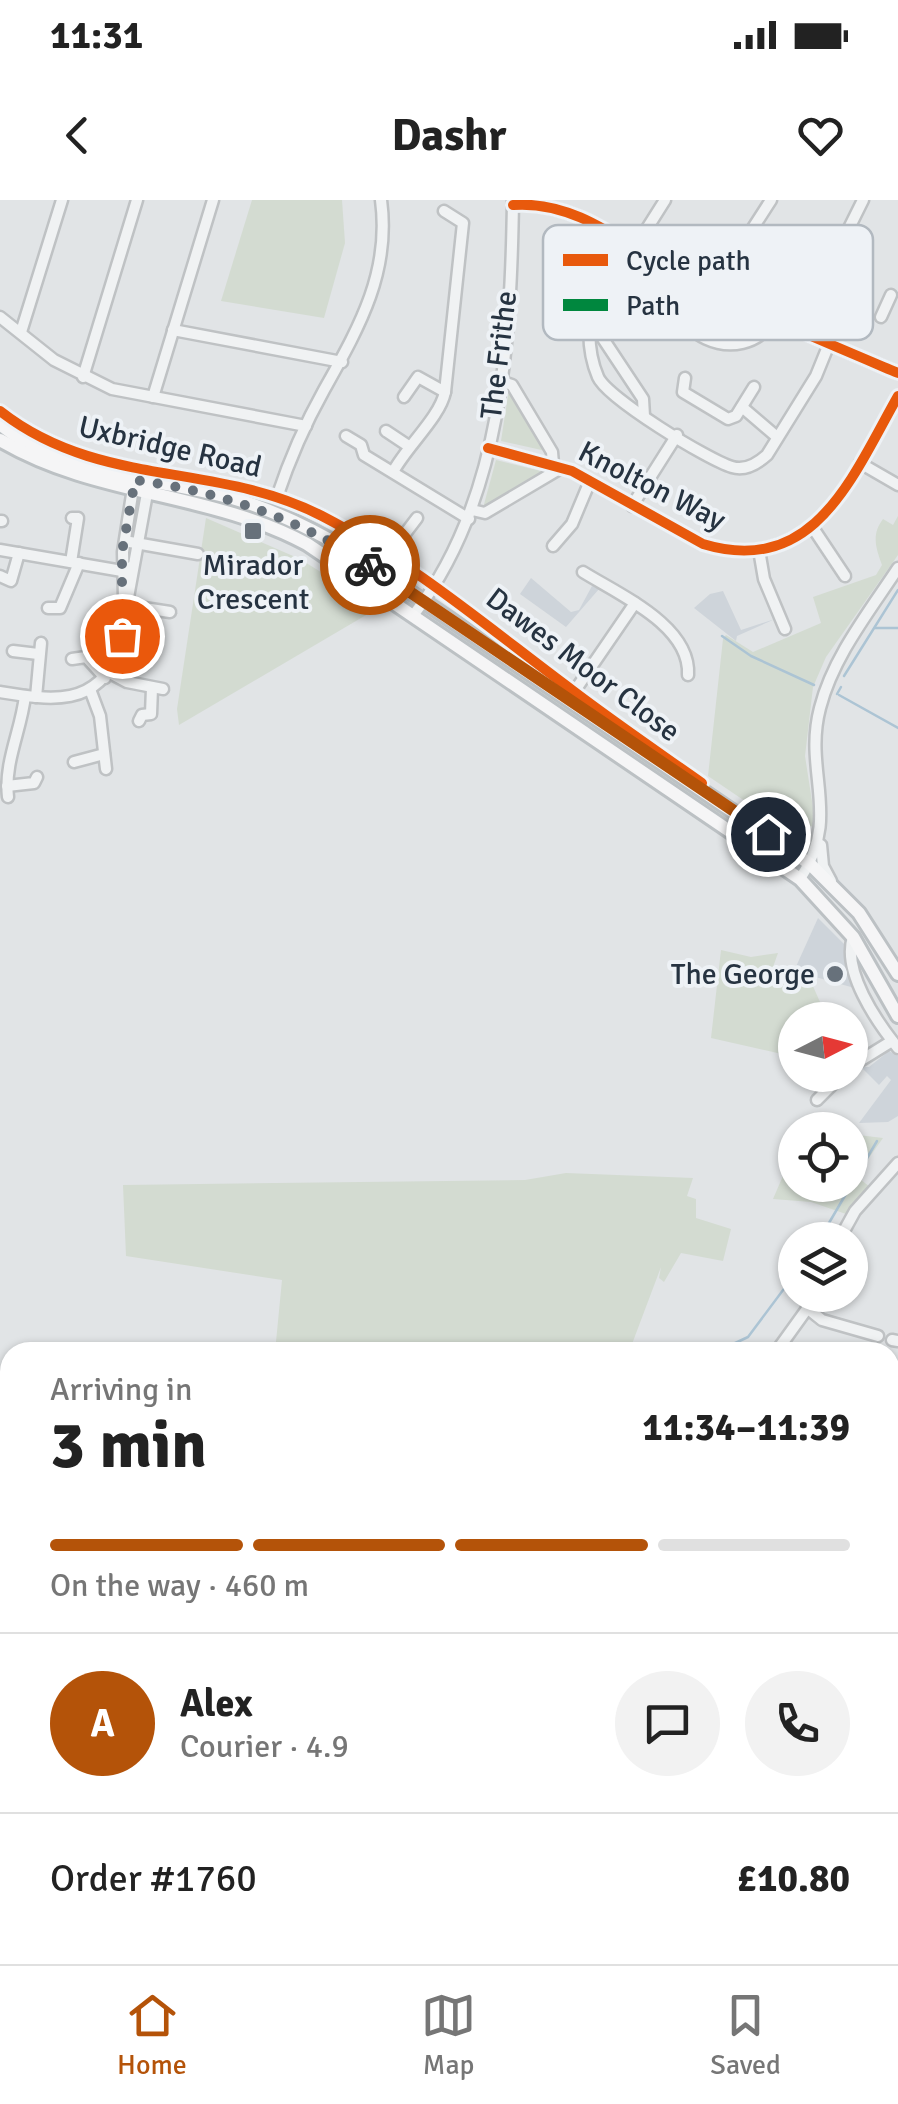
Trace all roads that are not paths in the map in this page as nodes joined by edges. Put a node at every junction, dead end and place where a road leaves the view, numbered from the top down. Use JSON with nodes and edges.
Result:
{"nodes":[{"id":1,"x":62,"y":200,"type":"edge"},
{"id":2,"x":137,"y":200,"type":"edge"},
{"id":3,"x":213,"y":200,"type":"edge"},
{"id":4,"x":381,"y":200,"type":"edge"},
{"id":5,"x":577,"y":200,"type":"edge"},
{"id":6,"x":665,"y":200,"type":"edge"},
{"id":7,"x":771,"y":200,"type":"edge"},
{"id":8,"x":863,"y":200,"type":"edge"},
{"id":9,"x":513,"y":202,"type":"edge"},
{"id":10,"x":444,"y":211,"type":"dead end"},
{"id":11,"x":572,"y":214,"type":"junction"},
{"id":12,"x":595,"y":225,"type":"edge"},
{"id":13,"x":649,"y":225,"type":"edge"},
{"id":14,"x":755,"y":225,"type":"edge"},
{"id":15,"x":854,"y":225,"type":"edge"},
{"id":16,"x":891,"y":295,"type":"dead end"},
{"id":17,"x":898,"y":316,"type":"edge"},
{"id":18,"x":0,"y":317,"type":"edge"},
{"id":19,"x":173,"y":330,"type":"junction"},
{"id":20,"x":21,"y":332,"type":"junction"},
{"id":21,"x":592,"y":340,"type":"edge"},
{"id":22,"x":605,"y":340,"type":"edge"},
{"id":23,"x":710,"y":340,"type":"edge"},
{"id":24,"x":755,"y":340,"type":"edge"},
{"id":25,"x":821,"y":340,"type":"edge"},
{"id":26,"x":829,"y":344,"type":"junction"},
{"id":27,"x":342,"y":362,"type":"junction"},
{"id":28,"x":898,"y":374,"type":"edge"},
{"id":29,"x":83,"y":377,"type":"junction"},
{"id":30,"x":686,"y":378,"type":"dead end"},
{"id":31,"x":500,"y":381,"type":"junction"},
{"id":32,"x":754,"y":387,"type":"dead end"},
{"id":33,"x":445,"y":392,"type":"junction"},
{"id":34,"x":898,"y":396,"type":"edge"},
{"id":35,"x":153,"y":397,"type":"junction"},
{"id":36,"x":404,"y":398,"type":"dead end"},
{"id":37,"x":742,"y":407,"type":"junction"},
{"id":38,"x":0,"y":411,"type":"edge"},
{"id":39,"x":644,"y":416,"type":"junction"},
{"id":40,"x":0,"y":424,"type":"edge"},
{"id":41,"x":306,"y":426,"type":"junction"},
{"id":42,"x":386,"y":430,"type":"dead end"},
{"id":43,"x":677,"y":435,"type":"junction"},
{"id":44,"x":346,"y":436,"type":"dead end"},
{"id":45,"x":777,"y":436,"type":"junction"},
{"id":46,"x":0,"y":440,"type":"edge"},
{"id":47,"x":407,"y":445,"type":"junction"},
{"id":48,"x":488,"y":448,"type":"junction"},
{"id":49,"x":860,"y":463,"type":"junction"},
{"id":50,"x":557,"y":466,"type":"junction"},
{"id":51,"x":393,"y":472,"type":"junction"},
{"id":52,"x":590,"y":480,"type":"junction"},
{"id":53,"x":898,"y":485,"type":"edge"},
{"id":54,"x":141,"y":487,"type":"junction"},
{"id":55,"x":276,"y":497,"type":"junction"},
{"id":56,"x":632,"y":506,"type":"junction"},
{"id":57,"x":470,"y":515,"type":"junction"},
{"id":58,"x":72,"y":518,"type":"dead end"},
{"id":59,"x":417,"y":518,"type":"dead end"},
{"id":60,"x":813,"y":528,"type":"junction"},
{"id":61,"x":124,"y":540,"type":"junction"},
{"id":62,"x":137,"y":543,"type":"junction"},
{"id":63,"x":553,"y":546,"type":"dead end"},
{"id":64,"x":0,"y":550,"type":"edge"},
{"id":65,"x":759,"y":550,"type":"junction"},
{"id":66,"x":20,"y":553,"type":"junction"},
{"id":67,"x":198,"y":554,"type":"dead end"},
{"id":68,"x":388,"y":556,"type":"junction"},
{"id":69,"x":75,"y":562,"type":"junction"},
{"id":70,"x":127,"y":568,"type":"junction"},
{"id":71,"x":898,"y":568,"type":"edge"},
{"id":72,"x":583,"y":572,"type":"dead end"},
{"id":73,"x":0,"y":576,"type":"edge"},
{"id":74,"x":844,"y":576,"type":"dead end"},
{"id":75,"x":436,"y":586,"type":"junction"},
{"id":76,"x":425,"y":599,"type":"junction"},
{"id":77,"x":634,"y":603,"type":"junction"},
{"id":78,"x":124,"y":605,"type":"junction"},
{"id":79,"x":48,"y":608,"type":"dead end"},
{"id":80,"x":170,"y":612,"type":"dead end"},
{"id":81,"x":414,"y":613,"type":"junction"},
{"id":82,"x":785,"y":629,"type":"dead end"},
{"id":83,"x":13,"y":652,"type":"dead end"},
{"id":84,"x":72,"y":659,"type":"dead end"},
{"id":85,"x":688,"y":675,"type":"dead end"},
{"id":86,"x":107,"y":676,"type":"junction"},
{"id":87,"x":0,"y":692,"type":"edge"},
{"id":88,"x":91,"y":692,"type":"junction"},
{"id":89,"x":574,"y":692,"type":"junction"},
{"id":90,"x":30,"y":696,"type":"junction"},
{"id":91,"x":139,"y":722,"type":"dead end"},
{"id":92,"x":0,"y":750,"type":"edge"},
{"id":93,"x":13,"y":753,"type":"junction"},
{"id":94,"x":104,"y":754,"type":"junction"},
{"id":95,"x":74,"y":762,"type":"dead end"},
{"id":96,"x":106,"y":769,"type":"dead end"},
{"id":97,"x":37,"y":777,"type":"dead end"},
{"id":98,"x":702,"y":783,"type":"dead end"},
{"id":99,"x":821,"y":840,"type":"junction"},
{"id":100,"x":785,"y":846,"type":"junction"},
{"id":101,"x":810,"y":864,"type":"junction"},
{"id":102,"x":800,"y":879,"type":"junction"},
{"id":103,"x":834,"y":886,"type":"junction"},
{"id":104,"x":853,"y":937,"type":"junction"},
{"id":105,"x":898,"y":974,"type":"edge"},
{"id":106,"x":898,"y":1016,"type":"edge"},
{"id":107,"x":895,"y":1044,"type":"edge"},
{"id":108,"x":868,"y":1058,"type":"edge"},
{"id":109,"x":825,"y":1092,"type":"edge"},
{"id":110,"x":817,"y":1100,"type":"dead end"},
{"id":111,"x":898,"y":1163,"type":"edge"},
{"id":112,"x":849,"y":1222,"type":"edge"},
{"id":113,"x":805,"y":1312,"type":"edge"},
{"id":114,"x":813,"y":1312,"type":"edge"},
{"id":115,"x":878,"y":1336,"type":"dead end"},
{"id":116,"x":783,"y":1342,"type":"edge"}],
"edges":[{"from":1,"to":20,"type":"street"},
{"from":2,"to":29,"type":"street"},
{"from":3,"to":19,"type":"street"},
{"from":4,"to":27,"type":"street"},
{"from":5,"to":11,"type":"street"},
{"from":6,"to":13,"type":"street"},
{"from":7,"to":14,"type":"street"},
{"from":8,"to":15,"type":"street"},
{"from":9,"to":11,"type":"street"},
{"from":9,"to":31,"type":"street","name":"The Frithe"},
{"from":10,"to":33,"type":"street"},
{"from":11,"to":12,"type":"street"},
{"from":16,"to":17,"type":"street"},
{"from":18,"to":20,"type":"street"},
{"from":19,"to":27,"type":"street"},
{"from":19,"to":35,"type":"street"},
{"from":20,"to":29,"type":"street"},
{"from":21,"to":39,"type":"street"},
{"from":22,"to":39,"type":"street"},
{"from":23,"to":24,"type":"street"},
{"from":25,"to":26,"type":"street"},
{"from":26,"to":28,"type":"street"},
{"from":26,"to":45,"type":"street"},
{"from":27,"to":41,"type":"street"},
{"from":29,"to":35,"type":"street"},
{"from":30,"to":37,"type":"street"},
{"from":31,"to":48,"type":"street","name":"The Frithe"},
{"from":31,"to":50,"type":"street","name":"Knolton Way"},
{"from":32,"to":37,"type":"street"},
{"from":33,"to":36,"type":"street"},
{"from":33,"to":47,"type":"street"},
{"from":34,"to":49,"type":"street"},
{"from":35,"to":41,"type":"street"},
{"from":37,"to":45,"type":"street"},
{"from":38,"to":55,"type":"street","name":"Uxbridge Road"},
{"from":39,"to":43,"type":"street"},
{"from":40,"to":54,"type":"main road","name":"Uxbridge Road"},
{"from":41,"to":55,"type":"street"},
{"from":42,"to":47,"type":"street"},
{"from":43,"to":45,"type":"street"},
{"from":43,"to":56,"type":"street"},
{"from":44,"to":51,"type":"street"},
{"from":46,"to":54,"type":"main road","name":"Uxbridge Road"},
{"from":47,"to":51,"type":"street"},
{"from":48,"to":50,"type":"street","name":"Knolton Way"},
{"from":48,"to":57,"type":"street","name":"The Frithe"},
{"from":49,"to":53,"type":"street"},
{"from":49,"to":60,"type":"street"},
{"from":50,"to":52,"type":"street","name":"Knolton Way"},
{"from":50,"to":57,"type":"street","name":"Knolton Way"},
{"from":51,"to":57,"type":"street"},
{"from":52,"to":56,"type":"street","name":"Knolton Way"},
{"from":52,"to":63,"type":"street"},
{"from":54,"to":61,"type":"street"},
{"from":54,"to":62,"type":"street"},
{"from":54,"to":76,"type":"main road","name":"Uxbridge Road"},
{"from":54,"to":81,"type":"main road","name":"Uxbridge Road"},
{"from":55,"to":68,"type":"street","name":"Uxbridge Road"},
{"from":56,"to":65,"type":"street","name":"Knolton Way"},
{"from":57,"to":75,"type":"street","name":"The Frithe"},
{"from":58,"to":69,"type":"street"},
{"from":59,"to":68,"type":"street"},
{"from":60,"to":65,"type":"street","name":"Knolton Way"},
{"from":60,"to":74,"type":"street"},
{"from":61,"to":62,"type":"street"},
{"from":61,"to":70,"type":"street"},
{"from":62,"to":67,"type":"street"},
{"from":62,"to":70,"type":"street"},
{"from":64,"to":66,"type":"street"},
{"from":65,"to":82,"type":"street"},
{"from":66,"to":69,"type":"street"},
{"from":66,"to":73,"type":"street"},
{"from":68,"to":75,"type":"street","name":"Uxbridge Road"},
{"from":69,"to":70,"type":"street"},
{"from":69,"to":79,"type":"street"},
{"from":70,"to":78,"type":"street"},
{"from":71,"to":99,"type":"street"},
{"from":72,"to":77,"type":"street","name":"Dawes Moor Close"},
{"from":75,"to":76,"type":"street","name":"The Frithe"},
{"from":75,"to":89,"type":"street","name":"Dawes Moor Close"},
{"from":76,"to":81,"type":"street","name":"The Frithe"},
{"from":76,"to":100,"type":"main road","name":"Uxbridge Road"},
{"from":77,"to":85,"type":"street","name":"Dawes Moor Close"},
{"from":77,"to":89,"type":"street","name":"Dawes Moor Close"},
{"from":78,"to":80,"type":"street"},
{"from":78,"to":86,"type":"street"},
{"from":81,"to":102,"type":"main road","name":"Uxbridge Road"},
{"from":83,"to":90,"type":"street"},
{"from":84,"to":86,"type":"street"},
{"from":86,"to":88,"type":"street"},
{"from":86,"to":91,"type":"street"},
{"from":87,"to":90,"type":"street"},
{"from":88,"to":90,"type":"street"},
{"from":88,"to":94,"type":"street"},
{"from":89,"to":98,"type":"street","name":"Dawes Moor Close"},
{"from":90,"to":93,"type":"street"},
{"from":92,"to":93,"type":"street"},
{"from":93,"to":97,"type":"street"},
{"from":94,"to":95,"type":"street"},
{"from":94,"to":96,"type":"street"},
{"from":99,"to":100,"type":"street"},
{"from":99,"to":101,"type":"street"},
{"from":99,"to":103,"type":"street"},
{"from":100,"to":101,"type":"main road","name":"Uxbridge Road"},
{"from":101,"to":102,"type":"street"},
{"from":101,"to":103,"type":"main road","name":"Uxbridge Road"},
{"from":102,"to":104,"type":"main road","name":"Uxbridge Road"},
{"from":103,"to":105,"type":"main road","name":"Uxbridge Road"},
{"from":104,"to":106,"type":"main road","name":"Uxbridge Road"},
{"from":104,"to":107,"type":"street"},
{"from":107,"to":108,"type":"street"},
{"from":109,"to":110,"type":"street"},
{"from":111,"to":112,"type":"street"},
{"from":113,"to":116,"type":"street"},
{"from":114,"to":115,"type":"street"}]}
